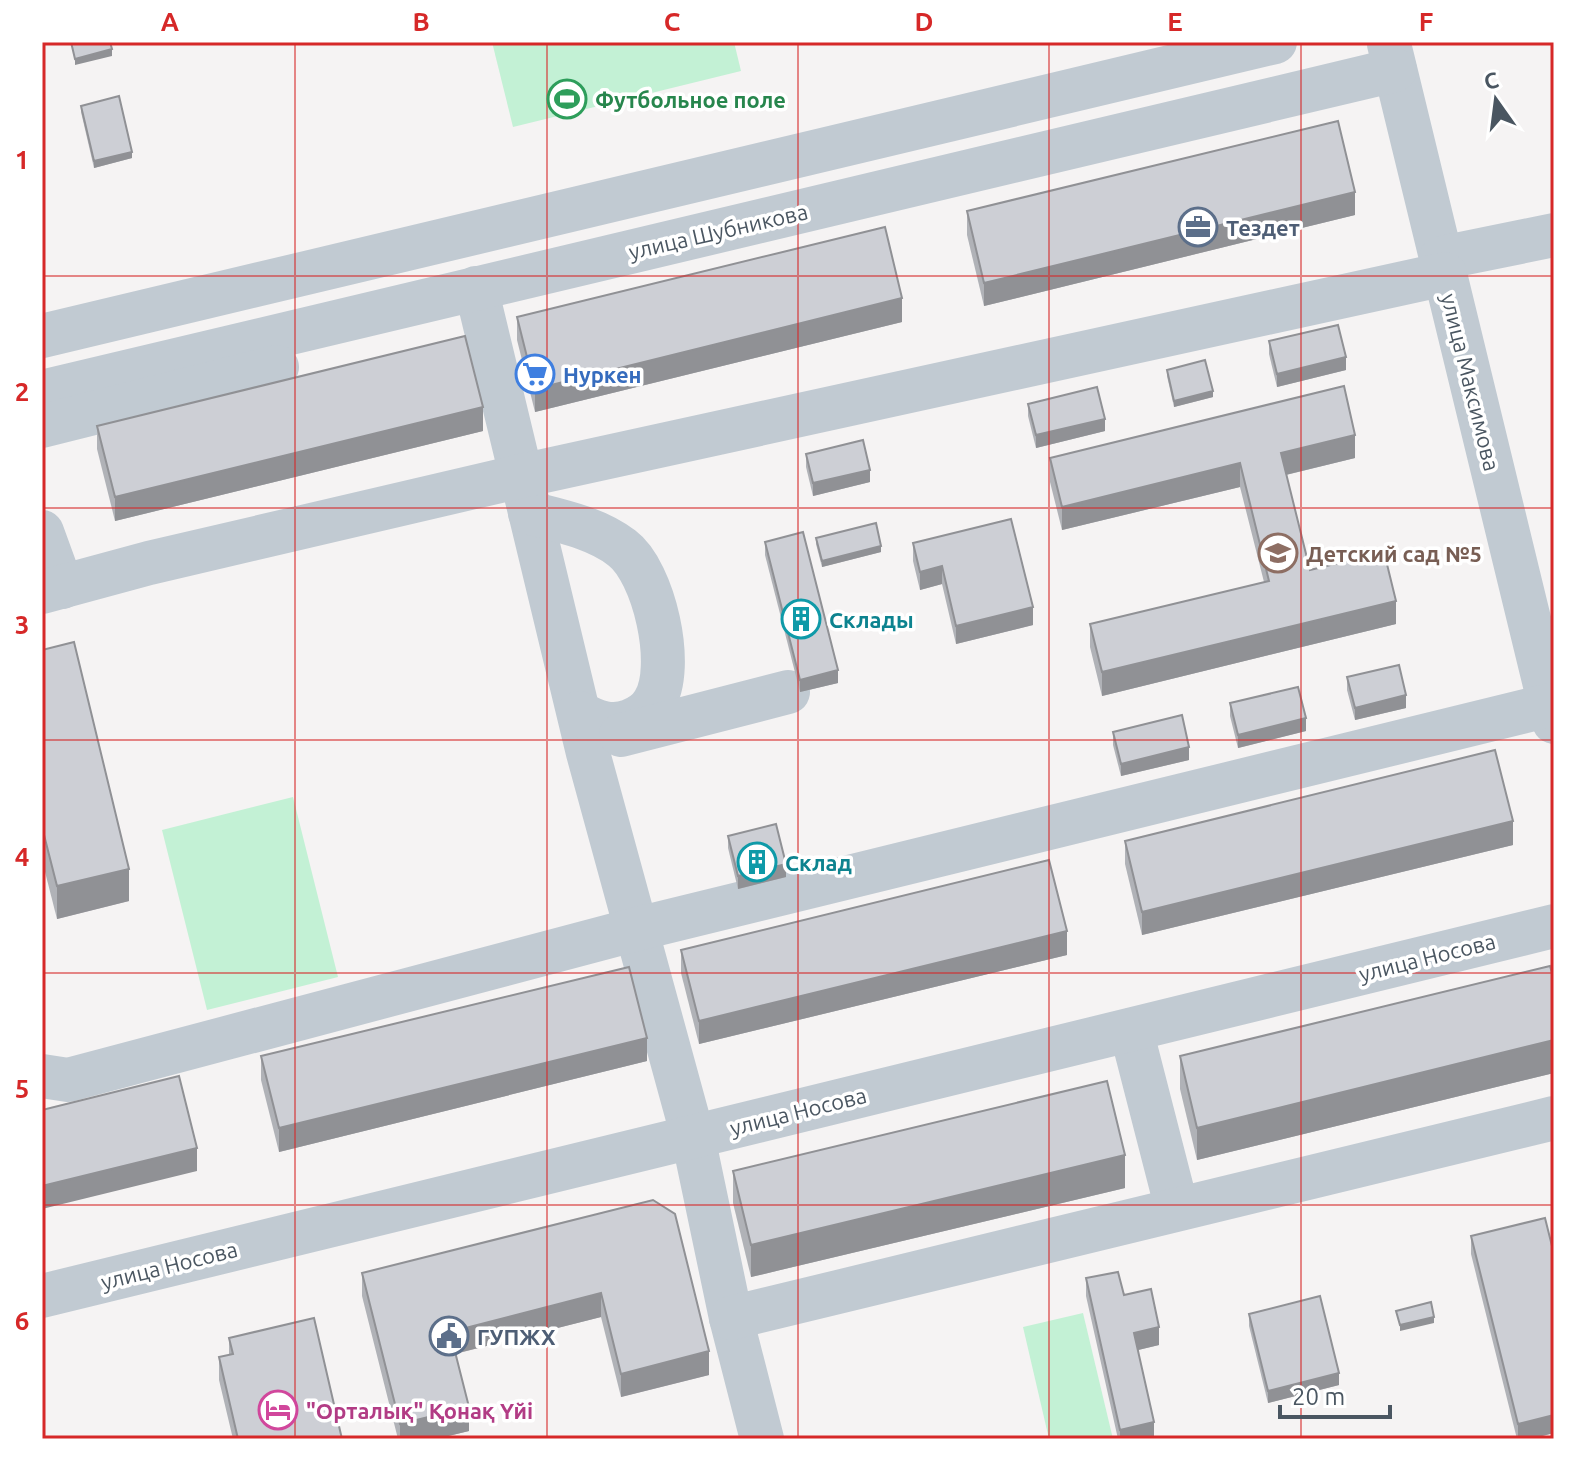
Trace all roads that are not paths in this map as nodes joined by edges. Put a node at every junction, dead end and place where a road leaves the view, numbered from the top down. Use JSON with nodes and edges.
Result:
{"nodes":[{"id":1,"x":1275,"y":42,"type":"edge"},
{"id":2,"x":1392,"y":56,"type":"edge"},
{"id":3,"x":1352,"y":103,"type":"dead end"},
{"id":4,"x":1554,"y":235,"type":"edge"},
{"id":5,"x":1443,"y":266,"type":"junction"},
{"id":6,"x":479,"y":302,"type":"junction"},
{"id":7,"x":42,"y":336,"type":"edge"},
{"id":8,"x":42,"y":392,"type":"edge"},
{"id":9,"x":42,"y":426,"type":"edge"},
{"id":10,"x":526,"y":494,"type":"junction"},
{"id":11,"x":42,"y":532,"type":"edge"},
{"id":12,"x":52,"y":589,"type":"edge"},
{"id":13,"x":788,"y":692,"type":"dead end"},
{"id":14,"x":1552,"y":713,"type":"edge"},
{"id":15,"x":583,"y":733,"type":"junction"},
{"id":16,"x":1554,"y":926,"type":"edge"},
{"id":17,"x":637,"y":929,"type":"junction"},
{"id":18,"x":1131,"y":1030,"type":"junction"},
{"id":19,"x":42,"y":1076,"type":"edge"},
{"id":20,"x":1554,"y":1118,"type":"edge"},
{"id":21,"x":693,"y":1137,"type":"junction"},
{"id":22,"x":1177,"y":1209,"type":"junction"},
{"id":23,"x":42,"y":1296,"type":"edge"},
{"id":24,"x":731,"y":1318,"type":"junction"},
{"id":25,"x":762,"y":1439,"type":"edge"}],
"edges":[{"from":1,"to":7,"type":"street"},
{"from":2,"to":5,"type":"street","name":"улица Максимова"},
{"from":2,"to":6,"type":"street","name":"улица Шубникова"},
{"from":3,"to":6,"type":"street"},
{"from":4,"to":5,"type":"street"},
{"from":5,"to":10,"type":"street"},
{"from":5,"to":14,"type":"street","name":"улица Максимова"},
{"from":6,"to":8,"type":"street","name":"улица Шубникова"},
{"from":6,"to":9,"type":"street"},
{"from":6,"to":10,"type":"street"},
{"from":10,"to":12,"type":"street"},
{"from":10,"to":15,"type":"street"},
{"from":10,"to":15,"type":"street"},
{"from":11,"to":12,"type":"street"},
{"from":13,"to":15,"type":"street"},
{"from":14,"to":17,"type":"street"},
{"from":15,"to":17,"type":"street"},
{"from":16,"to":18,"type":"street","name":"улица Носова"},
{"from":17,"to":19,"type":"street"},
{"from":17,"to":21,"type":"street"},
{"from":18,"to":21,"type":"street","name":"улица Носова"},
{"from":18,"to":22,"type":"street"},
{"from":20,"to":22,"type":"street"},
{"from":21,"to":23,"type":"street","name":"улица Носова"},
{"from":21,"to":24,"type":"street"},
{"from":22,"to":24,"type":"street"},
{"from":24,"to":25,"type":"street"}]}
